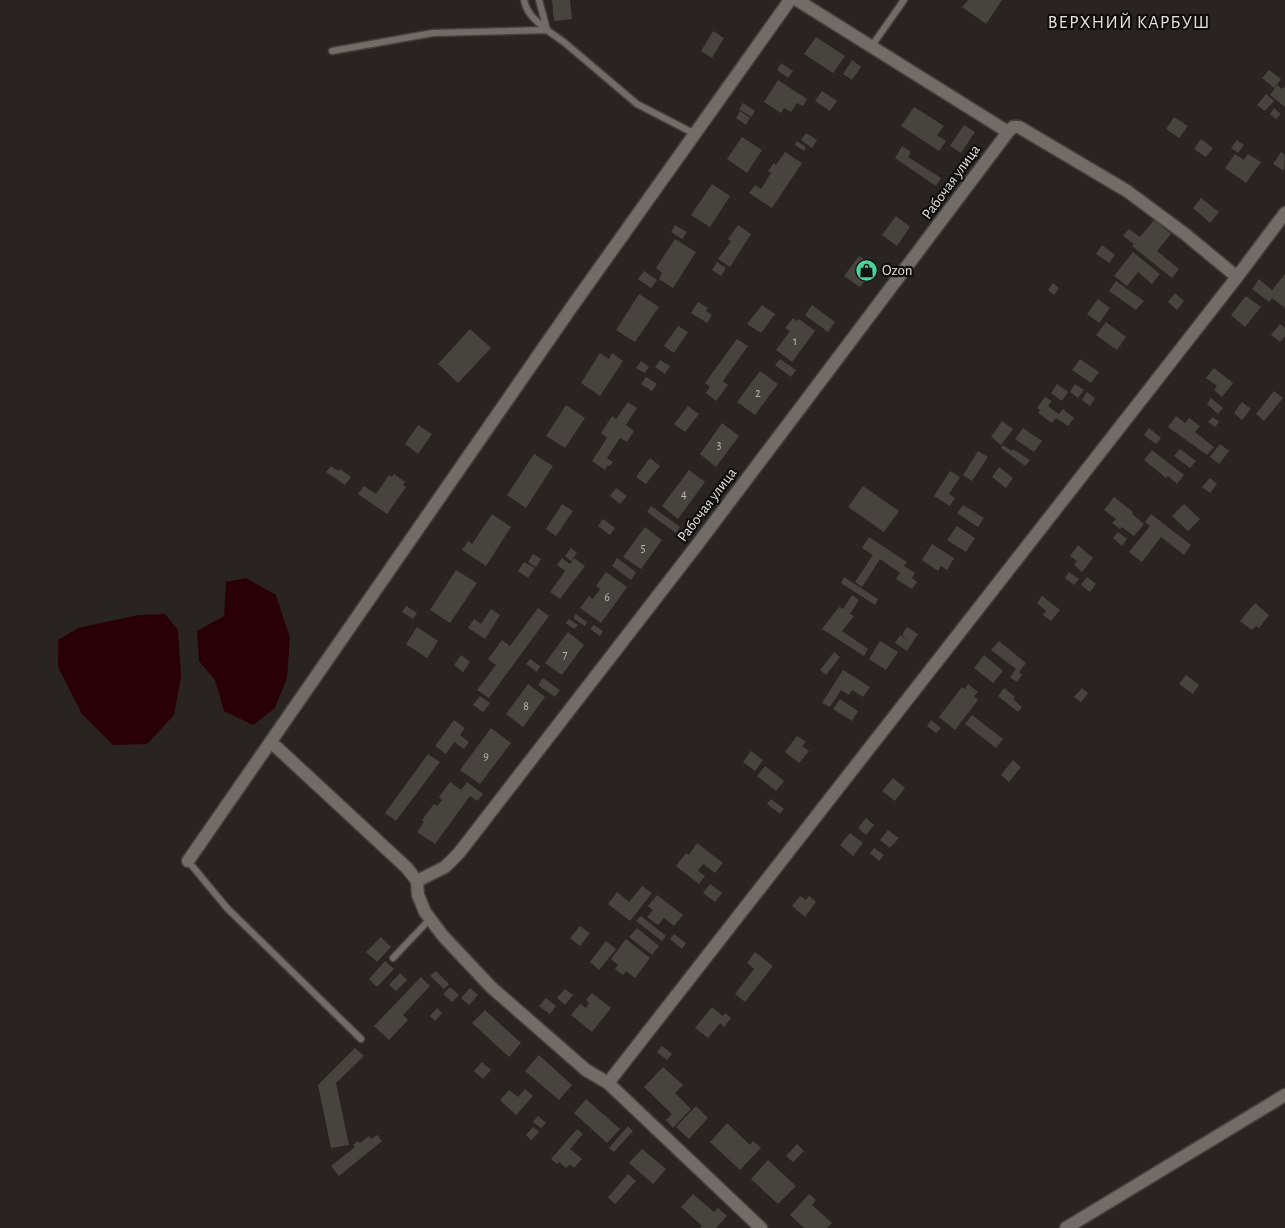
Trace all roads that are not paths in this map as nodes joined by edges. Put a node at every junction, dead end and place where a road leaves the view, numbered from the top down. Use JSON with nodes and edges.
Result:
{"nodes":[{"id":1,"x":524,"y":0,"type":"edge"},
{"id":2,"x":539,"y":0,"type":"edge"},
{"id":3,"x":790,"y":0,"type":"edge"},
{"id":4,"x":797,"y":0,"type":"edge"},
{"id":5,"x":904,"y":0,"type":"edge"},
{"id":6,"x":547,"y":30,"type":"junction"},
{"id":7,"x":871,"y":47,"type":"junction"},
{"id":8,"x":332,"y":51,"type":"dead end"},
{"id":9,"x":1008,"y":132,"type":"junction"},
{"id":10,"x":695,"y":134,"type":"junction"},
{"id":11,"x":1285,"y":213,"type":"edge"},
{"id":12,"x":1237,"y":277,"type":"junction"},
{"id":13,"x":271,"y":742,"type":"junction"},
{"id":14,"x":188,"y":861,"type":"joint"},
{"id":15,"x":417,"y":880,"type":"junction"},
{"id":16,"x":430,"y":919,"type":"junction"},
{"id":17,"x":393,"y":958,"type":"dead end"},
{"id":18,"x":361,"y":1039,"type":"dead end"},
{"id":19,"x":608,"y":1084,"type":"junction"},
{"id":20,"x":1285,"y":1095,"type":"edge"},
{"id":21,"x":761,"y":1228,"type":"edge"},
{"id":22,"x":1066,"y":1228,"type":"edge"}],
"edges":[{"from":1,"to":6,"type":"lane"},
{"from":2,"to":6,"type":"lane"},
{"from":3,"to":10,"type":"street"},
{"from":4,"to":7,"type":"street"},
{"from":5,"to":7,"type":"lane"},
{"from":6,"to":8,"type":"lane"},
{"from":6,"to":10,"type":"lane"},
{"from":7,"to":9,"type":"street"},
{"from":9,"to":12,"type":"street"},
{"from":9,"to":15,"type":"street","name":"Рабочая улица"},
{"from":10,"to":13,"type":"street"},
{"from":11,"to":12,"type":"street"},
{"from":12,"to":19,"type":"street"},
{"from":13,"to":14,"type":"street"},
{"from":13,"to":15,"type":"street"},
{"from":14,"to":18,"type":"lane"},
{"from":15,"to":16,"type":"street"},
{"from":16,"to":17,"type":"lane"},
{"from":16,"to":19,"type":"street"},
{"from":19,"to":21,"type":"street"},
{"from":20,"to":22,"type":"street"}]}
